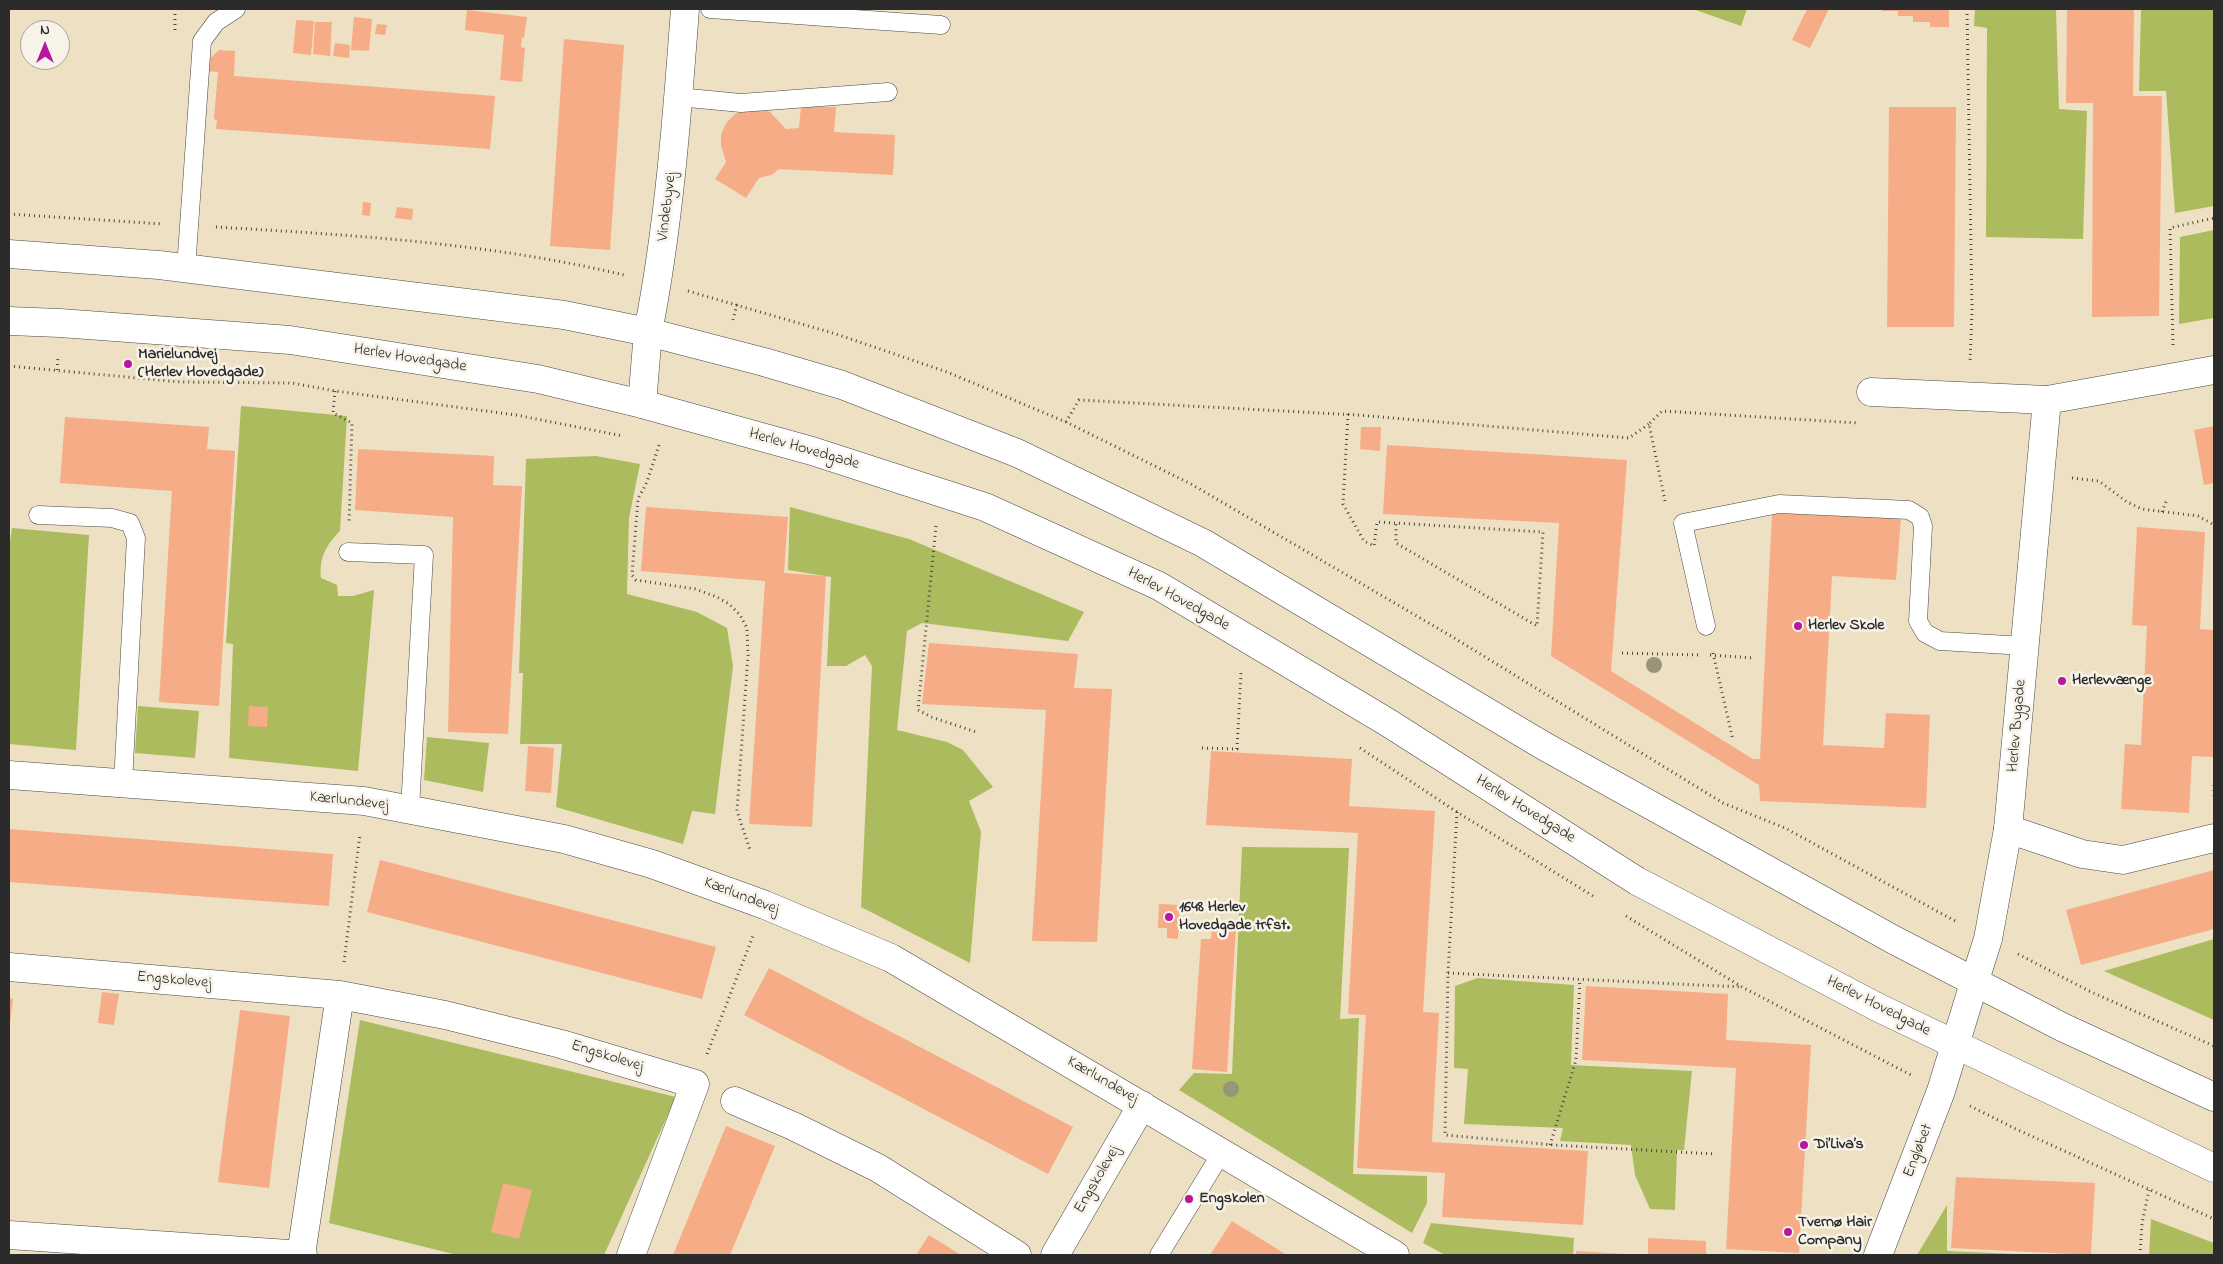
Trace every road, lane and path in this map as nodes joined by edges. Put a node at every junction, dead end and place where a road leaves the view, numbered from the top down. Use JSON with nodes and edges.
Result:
{"nodes":[{"id":1,"x":236,"y":9,"type":"edge"},
{"id":2,"x":685,"y":9,"type":"edge"},
{"id":3,"x":710,"y":9,"type":"edge"},
{"id":4,"x":1967,"y":9,"type":"edge"},
{"id":5,"x":941,"y":25,"type":"dead end"},
{"id":6,"x":888,"y":92,"type":"dead end"},
{"id":7,"x":678,"y":97,"type":"junction"},
{"id":8,"x":2214,"y":218,"type":"edge"},
{"id":9,"x":9,"y":254,"type":"edge"},
{"id":10,"x":186,"y":269,"type":"junction"},
{"id":11,"x":9,"y":321,"type":"edge"},
{"id":12,"x":648,"y":332,"type":"junction"},
{"id":13,"x":9,"y":366,"type":"edge"},
{"id":14,"x":2214,"y":370,"type":"edge"},
{"id":15,"x":2174,"y":377,"type":"junction"},
{"id":16,"x":335,"y":391,"type":"junction"},
{"id":17,"x":1871,"y":392,"type":"joint"},
{"id":18,"x":1969,"y":396,"type":"junction"},
{"id":19,"x":2047,"y":400,"type":"junction"},
{"id":20,"x":642,"y":404,"type":"junction"},
{"id":21,"x":1348,"y":414,"type":"junction"},
{"id":22,"x":1066,"y":422,"type":"dead end"},
{"id":23,"x":1649,"y":424,"type":"junction"},
{"id":24,"x":628,"y":437,"type":"dead end"},
{"id":25,"x":652,"y":443,"type":"dead end"},
{"id":26,"x":659,"y":445,"type":"junction"},
{"id":27,"x":668,"y":448,"type":"dead end"},
{"id":28,"x":2040,"y":475,"type":"junction"},
{"id":29,"x":2167,"y":499,"type":"dead end"},
{"id":30,"x":2162,"y":512,"type":"junction"},
{"id":31,"x":38,"y":515,"type":"dead end"},
{"id":32,"x":927,"y":523,"type":"dead end"},
{"id":33,"x":1396,"y":523,"type":"junction"},
{"id":34,"x":1683,"y":523,"type":"junction"},
{"id":35,"x":2214,"y":525,"type":"edge"},
{"id":36,"x":936,"y":526,"type":"junction"},
{"id":37,"x":944,"y":528,"type":"dead end"},
{"id":38,"x":348,"y":552,"type":"joint"},
{"id":39,"x":1706,"y":626,"type":"joint"},
{"id":40,"x":2025,"y":646,"type":"junction"},
{"id":41,"x":1622,"y":653,"type":"dead end"},
{"id":42,"x":1714,"y":655,"type":"junction"},
{"id":43,"x":1754,"y":658,"type":"dead end"},
{"id":44,"x":1248,"y":674,"type":"dead end"},
{"id":45,"x":976,"y":732,"type":"dead end"},
{"id":46,"x":1733,"y":740,"type":"dead end"},
{"id":47,"x":1359,"y":747,"type":"dead end"},
{"id":48,"x":1202,"y":748,"type":"dead end"},
{"id":49,"x":9,"y":775,"type":"edge"},
{"id":50,"x":123,"y":784,"type":"junction"},
{"id":51,"x":2214,"y":784,"type":"edge"},
{"id":52,"x":2214,"y":800,"type":"edge"},
{"id":53,"x":364,"y":801,"type":"junction"},
{"id":54,"x":410,"y":809,"type":"junction"},
{"id":55,"x":1458,"y":812,"type":"junction"},
{"id":56,"x":2008,"y":829,"type":"junction"},
{"id":57,"x":2214,"y":838,"type":"edge"},
{"id":58,"x":750,"y":850,"type":"dead end"},
{"id":59,"x":1594,"y":896,"type":"dead end"},
{"id":60,"x":765,"y":906,"type":"junction"},
{"id":61,"x":1618,"y":911,"type":"dead end"},
{"id":62,"x":9,"y":968,"type":"edge"},
{"id":63,"x":1448,"y":973,"type":"junction"},
{"id":64,"x":1580,"y":979,"type":"junction"},
{"id":65,"x":1974,"y":982,"type":"junction"},
{"id":66,"x":1742,"y":988,"type":"junction"},
{"id":67,"x":340,"y":995,"type":"junction"},
{"id":68,"x":1955,"y":1046,"type":"junction"},
{"id":69,"x":695,"y":1084,"type":"junction"},
{"id":70,"x":1941,"y":1091,"type":"junction"},
{"id":71,"x":2214,"y":1097,"type":"edge"},
{"id":72,"x":735,"y":1101,"type":"dead end"},
{"id":73,"x":1142,"y":1104,"type":"junction"},
{"id":74,"x":1550,"y":1145,"type":"junction"},
{"id":75,"x":1222,"y":1152,"type":"junction"},
{"id":76,"x":1715,"y":1154,"type":"dead end"},
{"id":77,"x":2214,"y":1168,"type":"edge"},
{"id":78,"x":2148,"y":1190,"type":"junction"},
{"id":79,"x":2214,"y":1219,"type":"edge"},
{"id":80,"x":9,"y":1236,"type":"edge"},
{"id":81,"x":302,"y":1255,"type":"edge"},
{"id":82,"x":631,"y":1255,"type":"edge"},
{"id":83,"x":1016,"y":1255,"type":"edge"},
{"id":84,"x":1054,"y":1255,"type":"edge"},
{"id":85,"x":1158,"y":1255,"type":"edge"},
{"id":86,"x":1395,"y":1255,"type":"edge"},
{"id":87,"x":1878,"y":1255,"type":"edge"},
{"id":88,"x":2140,"y":1255,"type":"edge"}],
"edges":[{"from":1,"to":10,"type":"lane"},
{"from":2,"to":7,"type":"street","name":"Vindebyvej"},
{"from":3,"to":5,"type":"lane"},
{"from":4,"to":18,"type":"path"},
{"from":6,"to":7,"type":"lane"},
{"from":7,"to":12,"type":"street","name":"Vindebyvej"},
{"from":8,"to":15,"type":"path"},
{"from":9,"to":10,"type":"street"},
{"from":10,"to":12,"type":"street"},
{"from":11,"to":20,"type":"street","name":"Herlev Hovedgade"},
{"from":12,"to":20,"type":"street","name":"Vindebyvej"},
{"from":12,"to":65,"type":"street"},
{"from":13,"to":16,"type":"path"},
{"from":14,"to":15,"type":"street"},
{"from":15,"to":19,"type":"street"},
{"from":16,"to":24,"type":"path"},
{"from":16,"to":38,"type":"path"},
{"from":17,"to":18,"type":"street"},
{"from":17,"to":23,"type":"path"},
{"from":18,"to":19,"type":"street"},
{"from":19,"to":28,"type":"street","name":"Herlev Bygade"},
{"from":20,"to":68,"type":"street","name":"Herlev Hovedgade"},
{"from":21,"to":22,"type":"path"},
{"from":21,"to":23,"type":"path"},
{"from":21,"to":33,"type":"path"},
{"from":23,"to":34,"type":"path"},
{"from":25,"to":26,"type":"path"},
{"from":26,"to":27,"type":"path"},
{"from":26,"to":58,"type":"path"},
{"from":28,"to":30,"type":"path"},
{"from":28,"to":40,"type":"street","name":"Herlev Bygade"},
{"from":29,"to":30,"type":"path"},
{"from":30,"to":35,"type":"path"},
{"from":31,"to":50,"type":"lane"},
{"from":32,"to":36,"type":"path"},
{"from":33,"to":33,"type":"path"},
{"from":34,"to":39,"type":"lane"},
{"from":34,"to":40,"type":"lane"},
{"from":36,"to":37,"type":"path"},
{"from":36,"to":45,"type":"path"},
{"from":38,"to":54,"type":"lane"},
{"from":39,"to":42,"type":"path"},
{"from":40,"to":56,"type":"street","name":"Herlev Bygade"},
{"from":41,"to":42,"type":"path"},
{"from":42,"to":43,"type":"path"},
{"from":42,"to":46,"type":"path"},
{"from":44,"to":48,"type":"path"},
{"from":47,"to":55,"type":"path"},
{"from":49,"to":50,"type":"street","name":"Kærlundevej"},
{"from":50,"to":53,"type":"street","name":"Kærlundevej"},
{"from":51,"to":52,"type":"path"},
{"from":53,"to":54,"type":"street","name":"Kærlundevej"},
{"from":53,"to":67,"type":"path"},
{"from":54,"to":60,"type":"street","name":"Kærlundevej"},
{"from":55,"to":59,"type":"path"},
{"from":55,"to":63,"type":"path"},
{"from":56,"to":57,"type":"street"},
{"from":56,"to":65,"type":"street","name":"Herlev Bygade"},
{"from":60,"to":69,"type":"path"},
{"from":60,"to":73,"type":"street","name":"Kærlundevej"},
{"from":61,"to":66,"type":"path"},
{"from":62,"to":67,"type":"street","name":"Engskolevej"},
{"from":63,"to":64,"type":"path"},
{"from":63,"to":74,"type":"path"},
{"from":64,"to":66,"type":"path"},
{"from":64,"to":74,"type":"path"},
{"from":65,"to":68,"type":"street","name":"Herlev Bygade"},
{"from":65,"to":71,"type":"street"},
{"from":66,"to":70,"type":"path"},
{"from":67,"to":69,"type":"street","name":"Engskolevej"},
{"from":67,"to":81,"type":"street"},
{"from":68,"to":70,"type":"street","name":"Engløbet"},
{"from":68,"to":77,"type":"street","name":"Herlev Hovedgade"},
{"from":69,"to":82,"type":"street"},
{"from":70,"to":78,"type":"path"},
{"from":70,"to":87,"type":"street","name":"Engløbet"},
{"from":72,"to":83,"type":"street"},
{"from":73,"to":75,"type":"street","name":"Kærlundevej"},
{"from":73,"to":84,"type":"street","name":"Engskolevej"},
{"from":74,"to":76,"type":"path"},
{"from":75,"to":85,"type":"lane"},
{"from":75,"to":86,"type":"street","name":"Kærlundevej"},
{"from":78,"to":79,"type":"path"},
{"from":78,"to":88,"type":"path"},
{"from":80,"to":81,"type":"street"}]}
